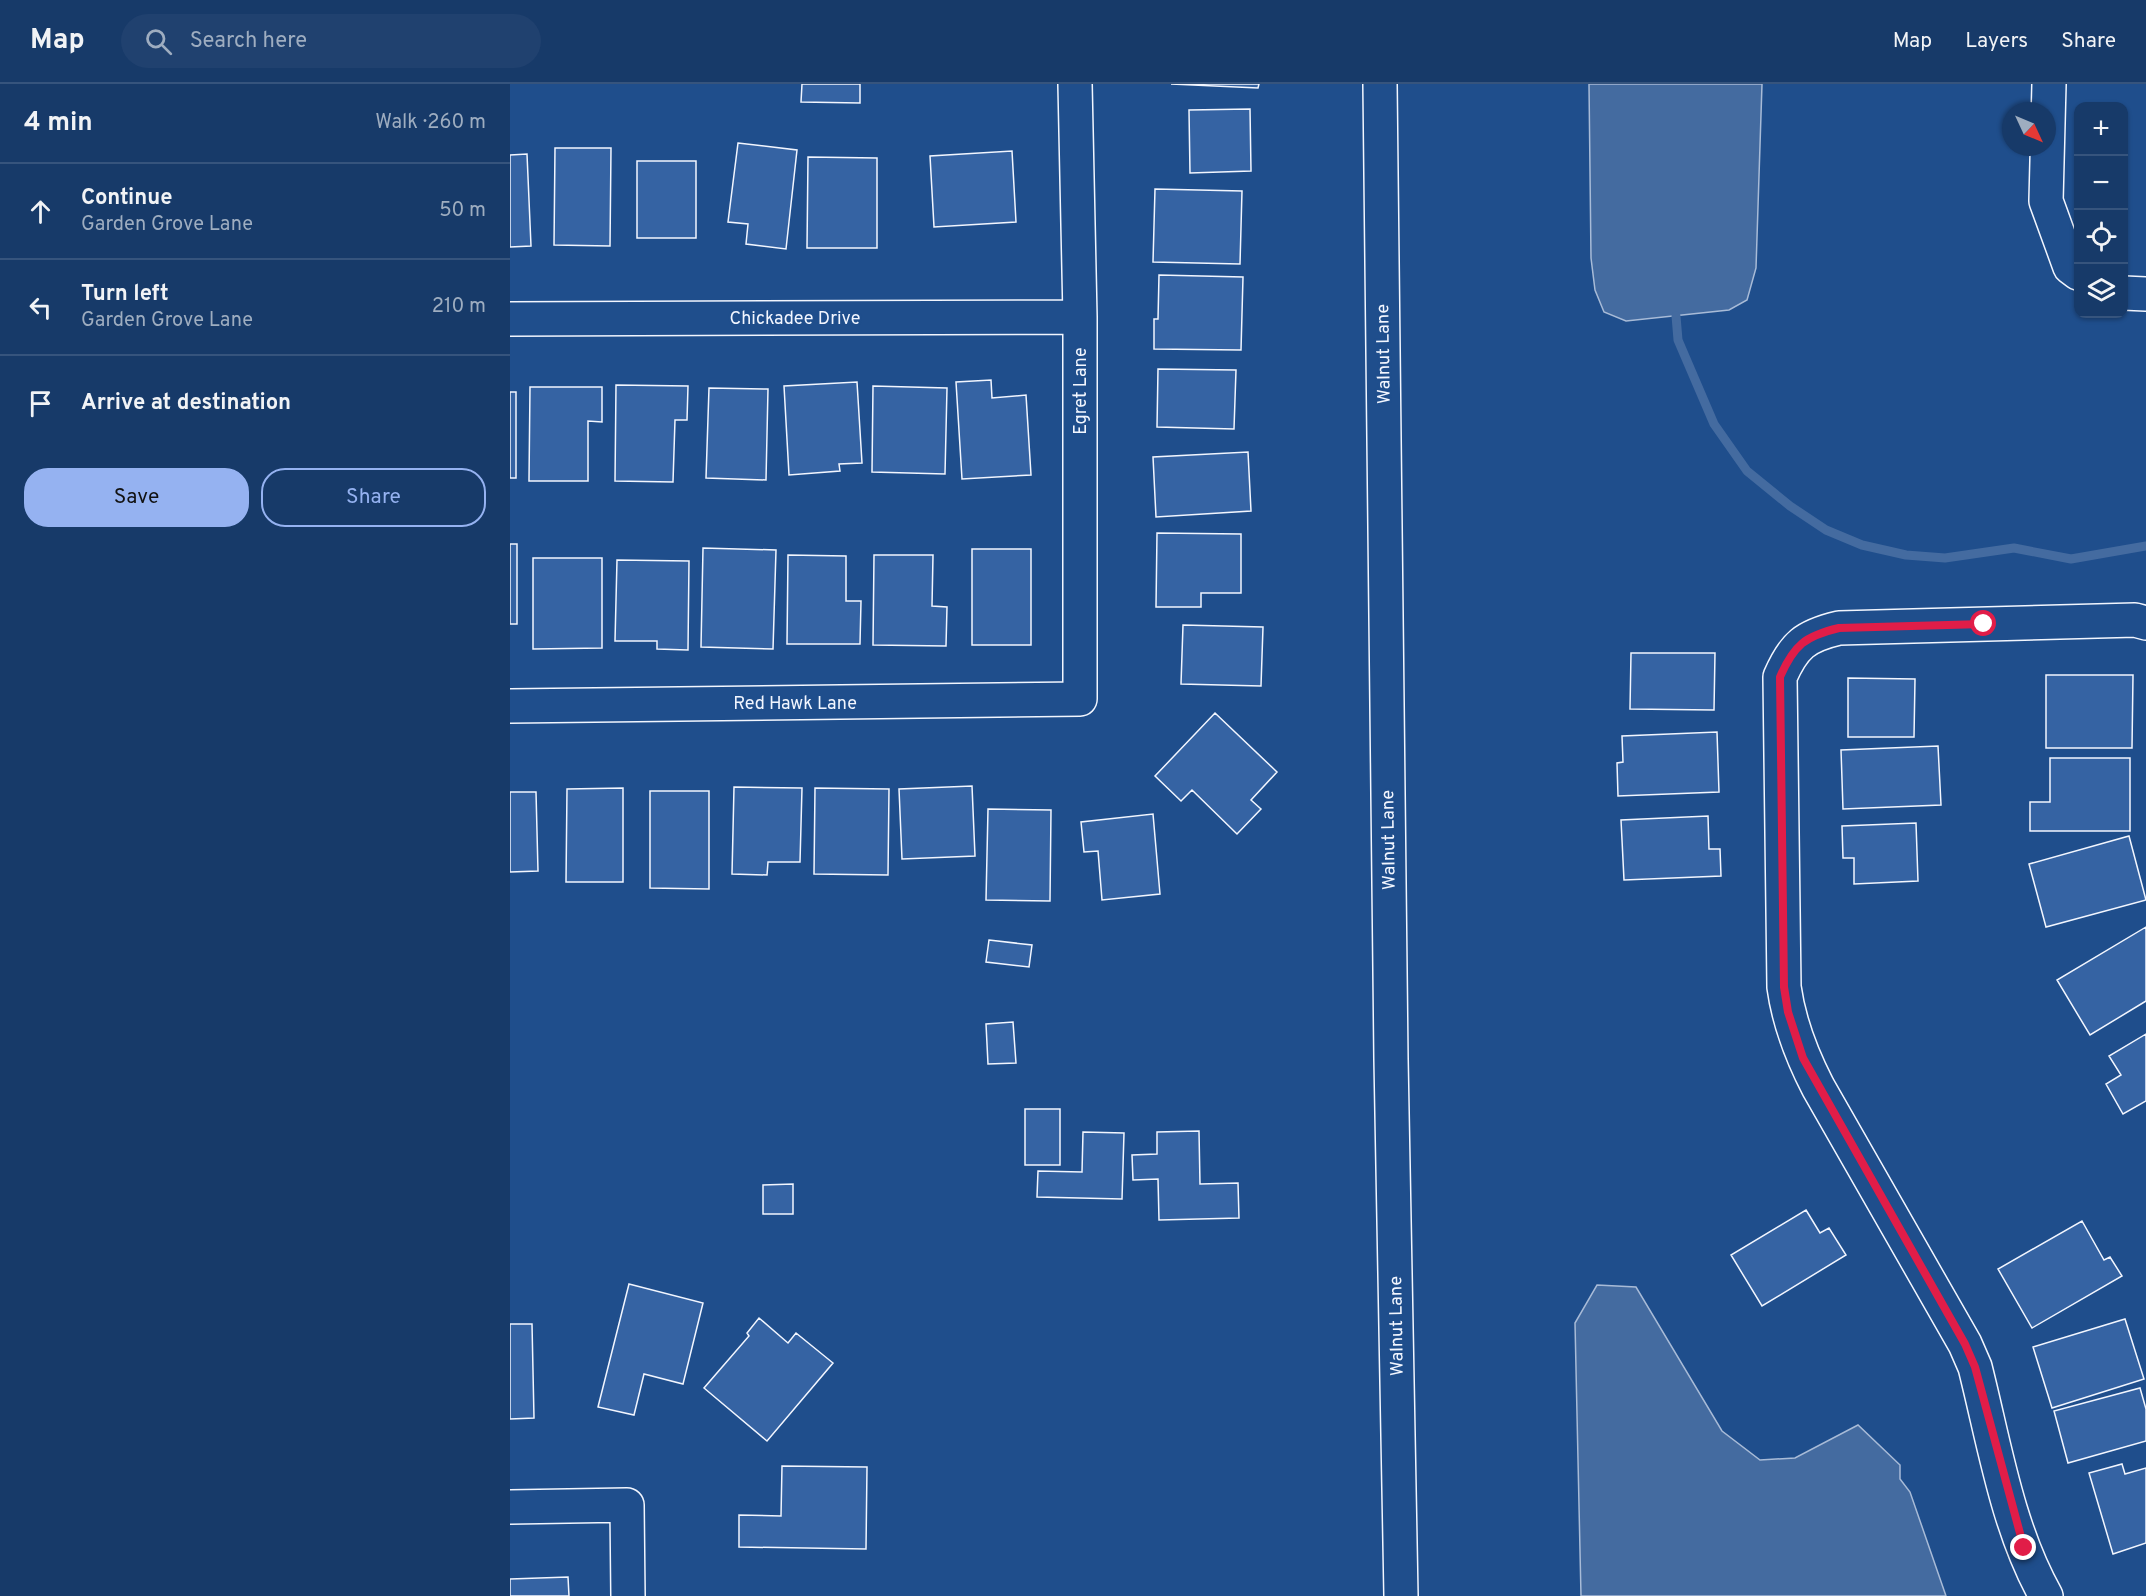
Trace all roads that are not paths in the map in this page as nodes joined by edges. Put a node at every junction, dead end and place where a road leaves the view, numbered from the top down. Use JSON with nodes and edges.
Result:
{"nodes":[{"id":1,"x":1075,"y":84,"type":"edge"},
{"id":2,"x":1380,"y":84,"type":"edge"},
{"id":3,"x":2049,"y":84,"type":"edge"},
{"id":4,"x":2074,"y":270,"type":"edge"},
{"id":5,"x":2128,"y":293,"type":"edge"},
{"id":6,"x":2146,"y":294,"type":"edge"},
{"id":7,"x":1080,"y":317,"type":"junction"},
{"id":8,"x":510,"y":319,"type":"edge"},
{"id":9,"x":2146,"y":623,"type":"edge"},
{"id":10,"x":1080,"y":699,"type":"joint"},
{"id":11,"x":510,"y":706,"type":"edge"},
{"id":12,"x":510,"y":1507,"type":"edge"},
{"id":13,"x":628,"y":1596,"type":"edge"},
{"id":14,"x":1401,"y":1596,"type":"edge"},
{"id":15,"x":2046,"y":1596,"type":"edge"}],
"edges":[{"from":1,"to":7,"type":"street","name":"Egret Lane"},
{"from":2,"to":14,"type":"street","name":"Walnut Lane"},
{"from":3,"to":4,"type":"street"},
{"from":5,"to":6,"type":"street"},
{"from":7,"to":8,"type":"street","name":"Chickadee Drive"},
{"from":7,"to":10,"type":"street","name":"Egret Lane"},
{"from":9,"to":15,"type":"street"},
{"from":10,"to":11,"type":"street","name":"Red Hawk Lane"},
{"from":12,"to":13,"type":"street"}]}
